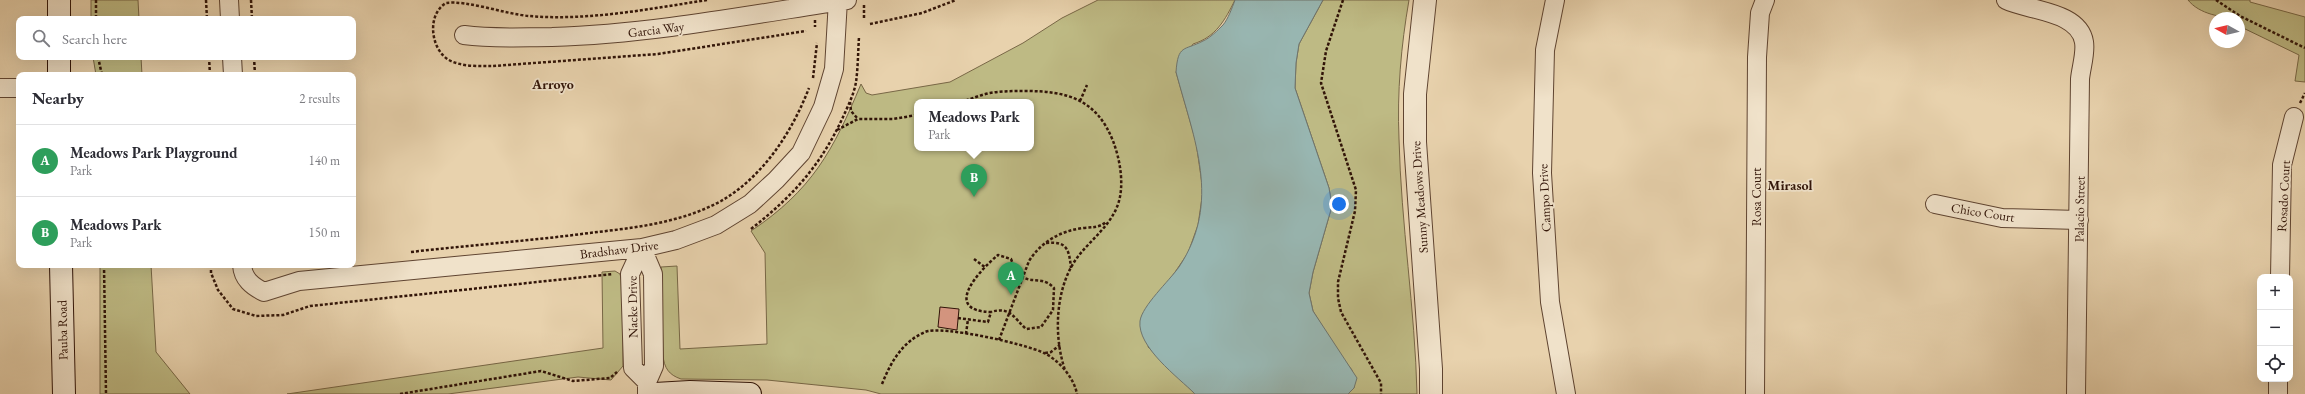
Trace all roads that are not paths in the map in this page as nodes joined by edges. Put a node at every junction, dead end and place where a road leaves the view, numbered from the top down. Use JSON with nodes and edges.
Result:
{"nodes":[{"id":1,"x":59,"y":0,"type":"edge"},
{"id":2,"x":228,"y":0,"type":"edge"},
{"id":3,"x":841,"y":0,"type":"edge"},
{"id":4,"x":1425,"y":0,"type":"edge"},
{"id":5,"x":1554,"y":0,"type":"edge"},
{"id":6,"x":1765,"y":0,"type":"edge"},
{"id":7,"x":2006,"y":0,"type":"edge"},
{"id":8,"x":59,"y":16,"type":"edge"},
{"id":9,"x":230,"y":16,"type":"edge"},
{"id":10,"x":464,"y":35,"type":"dead end"},
{"id":11,"x":59,"y":60,"type":"edge"},
{"id":12,"x":232,"y":60,"type":"edge"},
{"id":13,"x":59,"y":72,"type":"edge"},
{"id":14,"x":233,"y":72,"type":"edge"},
{"id":15,"x":0,"y":88,"type":"edge"},
{"id":16,"x":16,"y":88,"type":"edge"},
{"id":17,"x":2294,"y":117,"type":"dead end"},
{"id":18,"x":1935,"y":204,"type":"dead end"},
{"id":19,"x":2079,"y":220,"type":"junction"},
{"id":20,"x":642,"y":248,"type":"junction"},
{"id":21,"x":61,"y":268,"type":"edge"},
{"id":22,"x":242,"y":268,"type":"edge"},
{"id":23,"x":2280,"y":274,"type":"edge"},
{"id":24,"x":2278,"y":382,"type":"edge"},
{"id":25,"x":650,"y":390,"type":"edge"},
{"id":26,"x":64,"y":394,"type":"edge"},
{"id":27,"x":750,"y":394,"type":"edge"},
{"id":28,"x":1430,"y":394,"type":"edge"},
{"id":29,"x":1566,"y":394,"type":"edge"},
{"id":30,"x":1755,"y":394,"type":"edge"},
{"id":31,"x":2076,"y":394,"type":"edge"},
{"id":32,"x":2278,"y":394,"type":"edge"}],
"edges":[{"from":1,"to":8,"type":"street"},
{"from":2,"to":9,"type":"street"},
{"from":3,"to":10,"type":"street","name":"Garcia Way"},
{"from":3,"to":20,"type":"street","name":"Bradshaw Drive"},
{"from":4,"to":28,"type":"street","name":"Sunny Meadows Drive"},
{"from":5,"to":29,"type":"street","name":"Campo Drive"},
{"from":6,"to":30,"type":"street","name":"Rosa Court"},
{"from":7,"to":19,"type":"street","name":"Palacio Street"},
{"from":11,"to":13,"type":"street"},
{"from":12,"to":14,"type":"street"},
{"from":15,"to":16,"type":"street"},
{"from":17,"to":23,"type":"street","name":"Rosado Court"},
{"from":18,"to":19,"type":"street","name":"Chico Court"},
{"from":19,"to":31,"type":"street","name":"Palacio Street"},
{"from":20,"to":22,"type":"street","name":"Bradshaw Drive"},
{"from":20,"to":25,"type":"street","name":"Nacke Drive"},
{"from":21,"to":26,"type":"street","name":"Pauba Road"},
{"from":24,"to":32,"type":"street"},
{"from":25,"to":27,"type":"street"}]}
